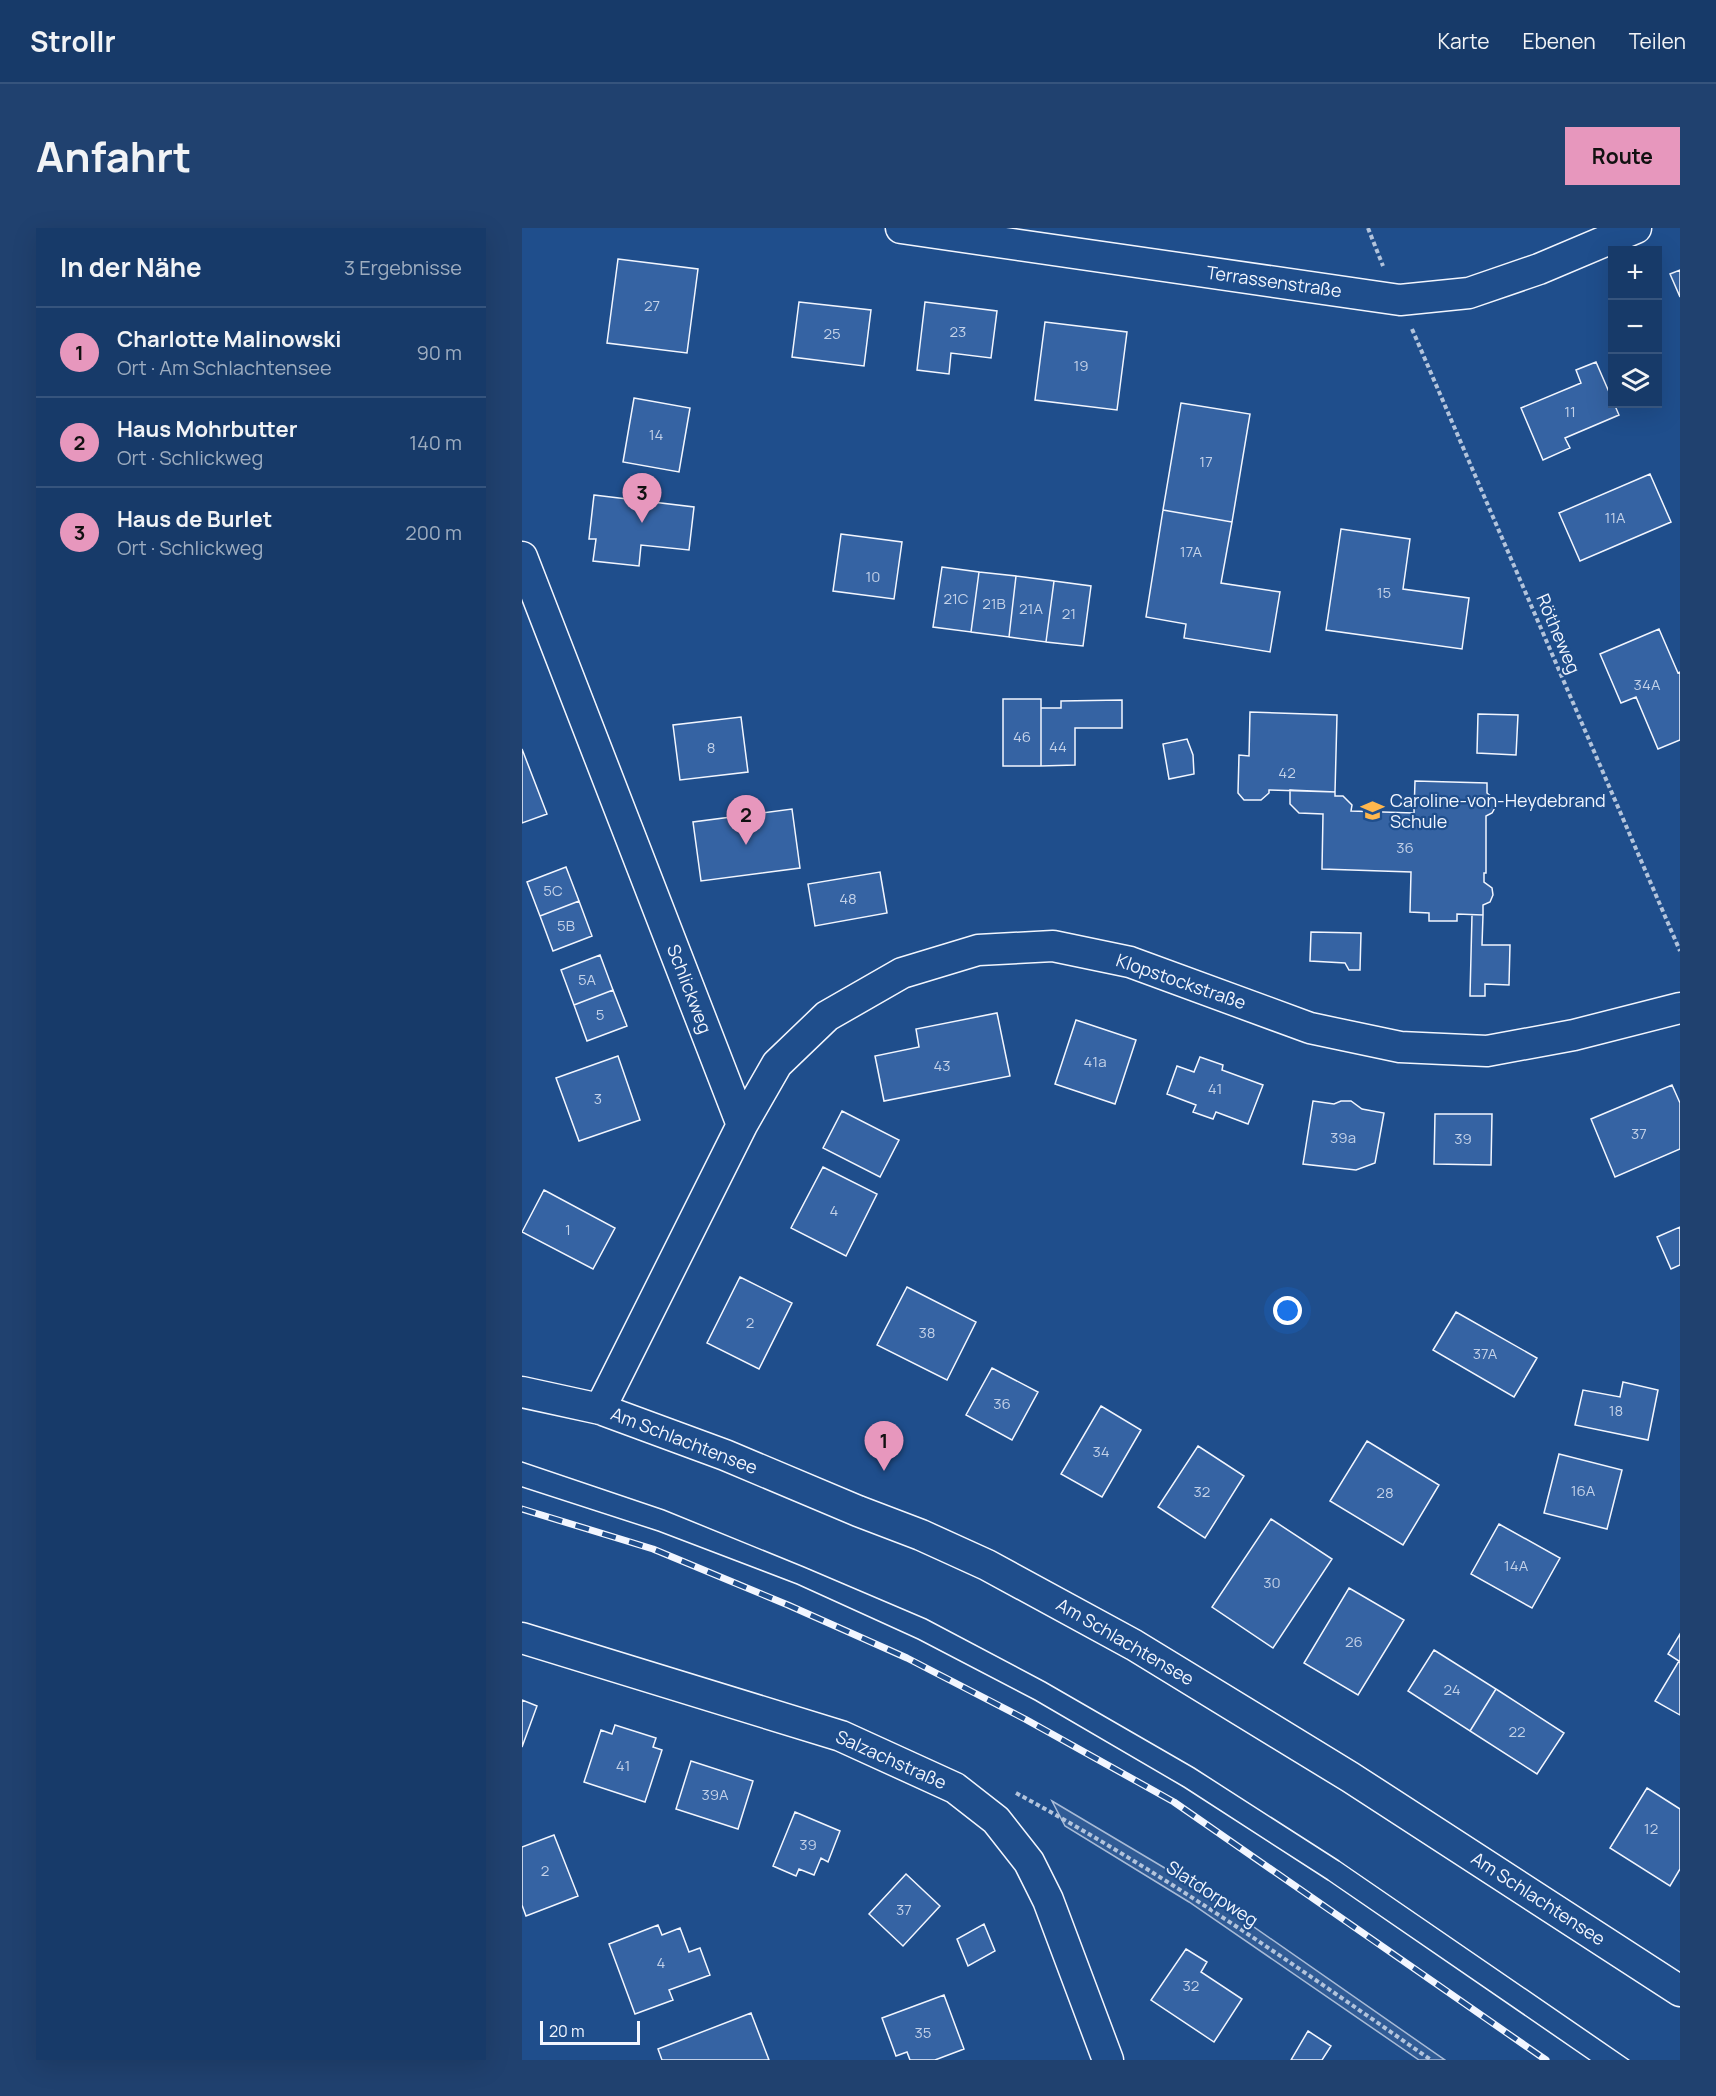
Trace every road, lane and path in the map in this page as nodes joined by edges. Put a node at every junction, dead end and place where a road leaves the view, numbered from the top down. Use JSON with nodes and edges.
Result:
{"nodes":[{"id":1,"x":901,"y":228,"type":"edge"},
{"id":2,"x":1368,"y":228,"type":"edge"},
{"id":3,"x":1636,"y":228,"type":"edge"},
{"id":4,"x":1385,"y":270,"type":"dead end"},
{"id":5,"x":1412,"y":328,"type":"dead end"},
{"id":6,"x":522,"y":557,"type":"edge"},
{"id":7,"x":1680,"y":951,"type":"edge"},
{"id":8,"x":1680,"y":1008,"type":"edge"},
{"id":9,"x":742,"y":1125,"type":"junction"},
{"id":10,"x":522,"y":1392,"type":"edge"},
{"id":11,"x":600,"y":1409,"type":"junction"},
{"id":12,"x":522,"y":1638,"type":"edge"},
{"id":13,"x":1008,"y":1788,"type":"dead end"},
{"id":14,"x":1680,"y":1991,"type":"edge"},
{"id":15,"x":1108,"y":2060,"type":"edge"},
{"id":16,"x":1431,"y":2060,"type":"edge"}],
"edges":[{"from":1,"to":3,"type":"street","name":"Terrassenstraße"},
{"from":2,"to":4,"type":"path"},
{"from":5,"to":7,"type":"path","name":"Rötheweg"},
{"from":6,"to":9,"type":"street","name":"Schlickweg"},
{"from":8,"to":9,"type":"street","name":"Klopstockstraße"},
{"from":9,"to":11,"type":"street"},
{"from":10,"to":11,"type":"street","name":"Am Schlachtensee"},
{"from":11,"to":14,"type":"street","name":"Am Schlachtensee"},
{"from":12,"to":15,"type":"street","name":"Salzachstraße"},
{"from":13,"to":16,"type":"path","name":"Slatdorpweg"}]}
